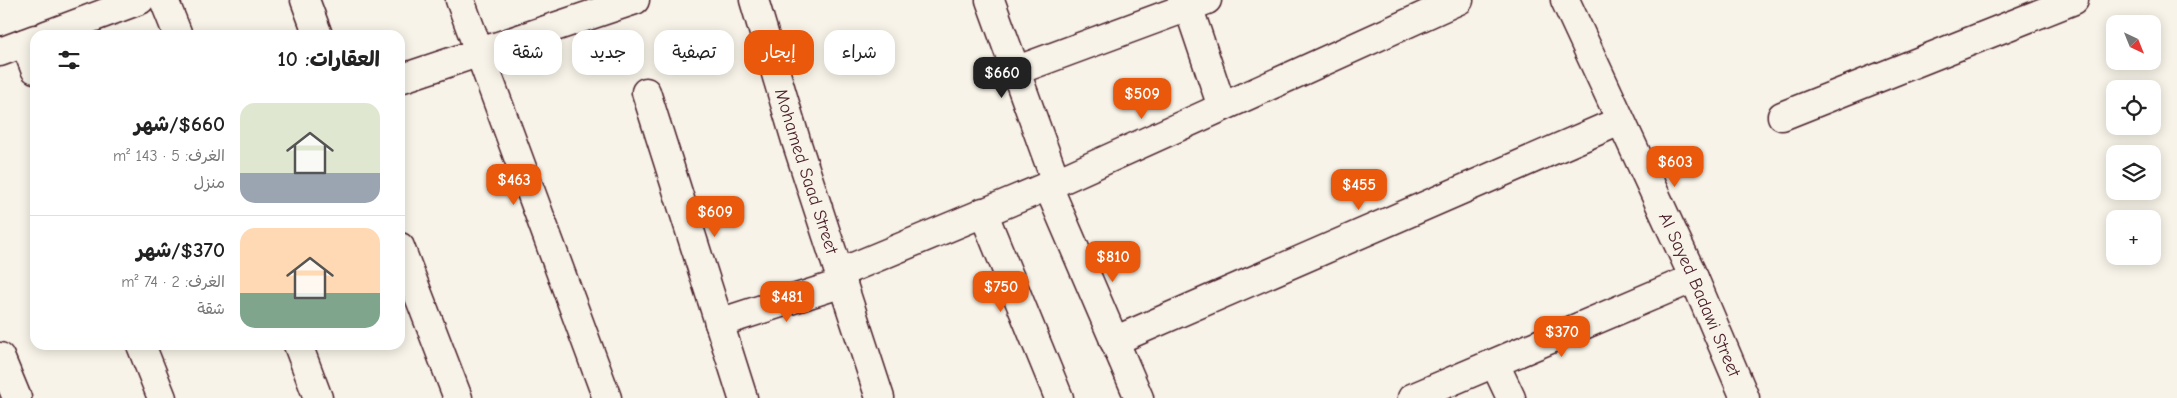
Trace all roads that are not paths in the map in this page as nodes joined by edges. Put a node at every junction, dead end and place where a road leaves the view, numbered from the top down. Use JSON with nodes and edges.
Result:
{"nodes":[{"id":1,"x":140,"y":0,"type":"edge"},
{"id":2,"x":164,"y":0,"type":"edge"},
{"id":3,"x":305,"y":0,"type":"edge"},
{"id":4,"x":460,"y":0,"type":"edge"},
{"id":5,"x":754,"y":0,"type":"edge"},
{"id":6,"x":1459,"y":0,"type":"edge"},
{"id":7,"x":1565,"y":0,"type":"edge"},
{"id":8,"x":2074,"y":0,"type":"edge"},
{"id":9,"x":994,"y":1,"type":"edge"},
{"id":10,"x":624,"y":2,"type":"edge"},
{"id":11,"x":1194,"y":2,"type":"edge"},
{"id":12,"x":105,"y":6,"type":"edge"},
{"id":13,"x":54,"y":30,"type":"edge"},
{"id":14,"x":176,"y":30,"type":"edge"},
{"id":15,"x":316,"y":30,"type":"edge"},
{"id":16,"x":30,"y":41,"type":"edge"},
{"id":17,"x":0,"y":52,"type":"edge"},
{"id":18,"x":480,"y":52,"type":"junction"},
{"id":19,"x":1015,"y":71,"type":"junction"},
{"id":20,"x":405,"y":77,"type":"edge"},
{"id":21,"x":646,"y":92,"type":"dead end"},
{"id":22,"x":1222,"y":107,"type":"junction"},
{"id":23,"x":1782,"y":116,"type":"dead end"},
{"id":24,"x":1620,"y":121,"type":"junction"},
{"id":25,"x":1052,"y":184,"type":"junction"},
{"id":26,"x":983,"y":212,"type":"junction"},
{"id":27,"x":405,"y":260,"type":"edge"},
{"id":28,"x":841,"y":278,"type":"junction"},
{"id":29,"x":1694,"y":278,"type":"junction"},
{"id":30,"x":719,"y":323,"type":"junction"},
{"id":31,"x":1114,"y":341,"type":"junction"},
{"id":32,"x":143,"y":350,"type":"edge"},
{"id":33,"x":300,"y":350,"type":"edge"},
{"id":34,"x":0,"y":357,"type":"edge"},
{"id":35,"x":1495,"y":364,"type":"junction"},
{"id":36,"x":17,"y":398,"type":"edge"},
{"id":37,"x":162,"y":398,"type":"edge"},
{"id":38,"x":318,"y":398,"type":"edge"},
{"id":39,"x":458,"y":398,"type":"edge"},
{"id":40,"x":607,"y":398,"type":"edge"},
{"id":41,"x":743,"y":398,"type":"edge"},
{"id":42,"x":880,"y":398,"type":"edge"},
{"id":43,"x":1059,"y":398,"type":"edge"},
{"id":44,"x":1139,"y":398,"type":"edge"},
{"id":45,"x":1412,"y":398,"type":"edge"},
{"id":46,"x":1511,"y":398,"type":"edge"},
{"id":47,"x":1745,"y":398,"type":"edge"}],
"edges":[{"from":1,"to":12,"type":"street"},
{"from":2,"to":14,"type":"street"},
{"from":3,"to":15,"type":"street"},
{"from":4,"to":18,"type":"street"},
{"from":5,"to":28,"type":"street","name":"Mohamed Saad Street"},
{"from":6,"to":22,"type":"street"},
{"from":7,"to":24,"type":"street","name":"Al Sayed Badawi Street"},
{"from":8,"to":23,"type":"street"},
{"from":9,"to":19,"type":"street"},
{"from":10,"to":18,"type":"street"},
{"from":11,"to":19,"type":"street"},
{"from":11,"to":22,"type":"street"},
{"from":12,"to":13,"type":"street"},
{"from":16,"to":17,"type":"street"},
{"from":18,"to":20,"type":"street"},
{"from":18,"to":40,"type":"street"},
{"from":19,"to":25,"type":"street"},
{"from":21,"to":30,"type":"street"},
{"from":22,"to":25,"type":"street"},
{"from":24,"to":29,"type":"street","name":"Al Sayed Badawi Street"},
{"from":24,"to":31,"type":"street"},
{"from":25,"to":26,"type":"street"},
{"from":25,"to":31,"type":"street"},
{"from":26,"to":28,"type":"street"},
{"from":26,"to":43,"type":"street"},
{"from":27,"to":39,"type":"street"},
{"from":28,"to":30,"type":"street"},
{"from":28,"to":42,"type":"street","name":"Mohamed Saad Street"},
{"from":29,"to":35,"type":"street"},
{"from":29,"to":47,"type":"street","name":"Al Sayed Badawi Street"},
{"from":30,"to":41,"type":"street"},
{"from":31,"to":44,"type":"street"},
{"from":32,"to":37,"type":"street"},
{"from":33,"to":38,"type":"street"},
{"from":34,"to":36,"type":"street"},
{"from":35,"to":45,"type":"street"},
{"from":35,"to":46,"type":"street"}]}
